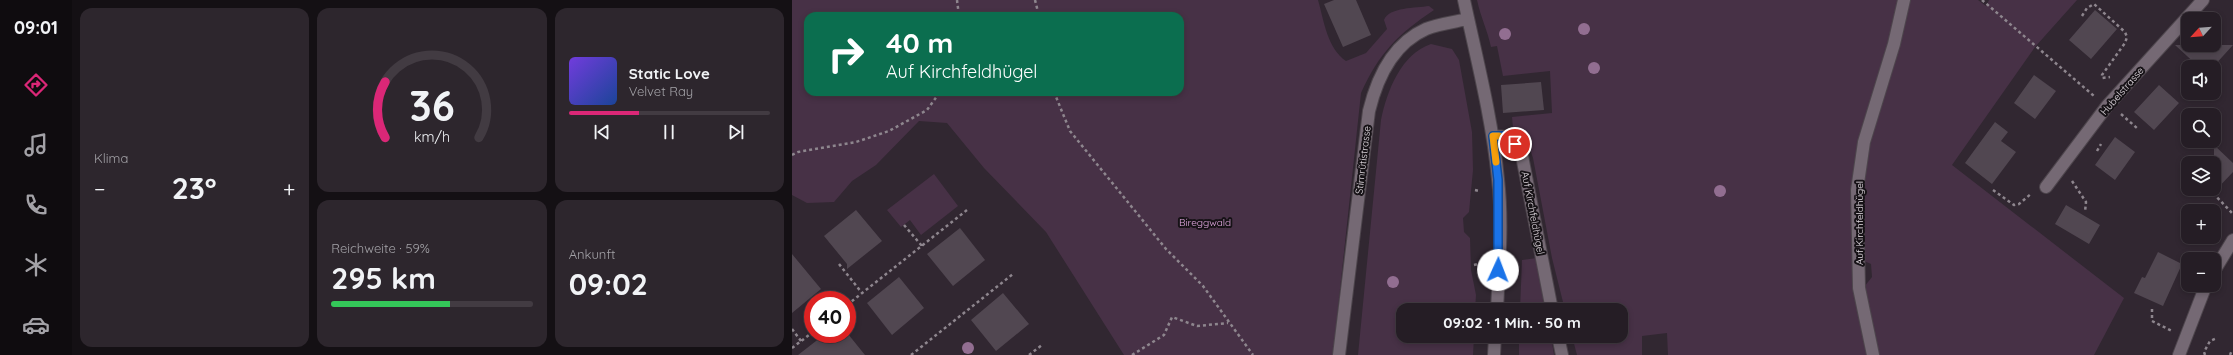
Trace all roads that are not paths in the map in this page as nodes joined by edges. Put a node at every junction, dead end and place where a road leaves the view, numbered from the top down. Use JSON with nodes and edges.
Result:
{"nodes":[{"id":1,"x":1464,"y":0,"type":"edge"},
{"id":2,"x":1904,"y":0,"type":"edge"},
{"id":3,"x":2202,"y":0,"type":"edge"},
{"id":4,"x":1468,"y":19,"type":"junction"},
{"id":5,"x":1493,"y":136,"type":"junction"},
{"id":6,"x":2046,"y":187,"type":"road end"},
{"id":7,"x":2233,"y":240,"type":"edge"},
{"id":8,"x":2221,"y":260,"type":"edge"},
{"id":9,"x":2203,"y":292,"type":"edge"},
{"id":10,"x":1496,"y":303,"type":"edge"},
{"id":11,"x":1551,"y":303,"type":"edge"},
{"id":12,"x":1495,"y":343,"type":"edge"},
{"id":13,"x":1559,"y":343,"type":"edge"},
{"id":14,"x":1339,"y":355,"type":"edge"},
{"id":15,"x":1494,"y":355,"type":"edge"},
{"id":16,"x":1562,"y":355,"type":"edge"},
{"id":17,"x":1873,"y":355,"type":"edge"},
{"id":18,"x":2179,"y":355,"type":"edge"}],
"edges":[{"from":1,"to":4,"type":"street"},
{"from":2,"to":17,"type":"street","name":"Auf Kirchfeldhügel"},
{"from":3,"to":6,"type":"street","name":"Hubelstrasse"},
{"from":4,"to":5,"type":"street"},
{"from":4,"to":14,"type":"street","name":"Stirnrütistrasse"},
{"from":5,"to":10,"type":"street"},
{"from":5,"to":11,"type":"street","name":"Auf Kirchfeldhügel"},
{"from":7,"to":8,"type":"street"},
{"from":9,"to":18,"type":"street"},
{"from":12,"to":15,"type":"street"},
{"from":13,"to":16,"type":"street"}]}
